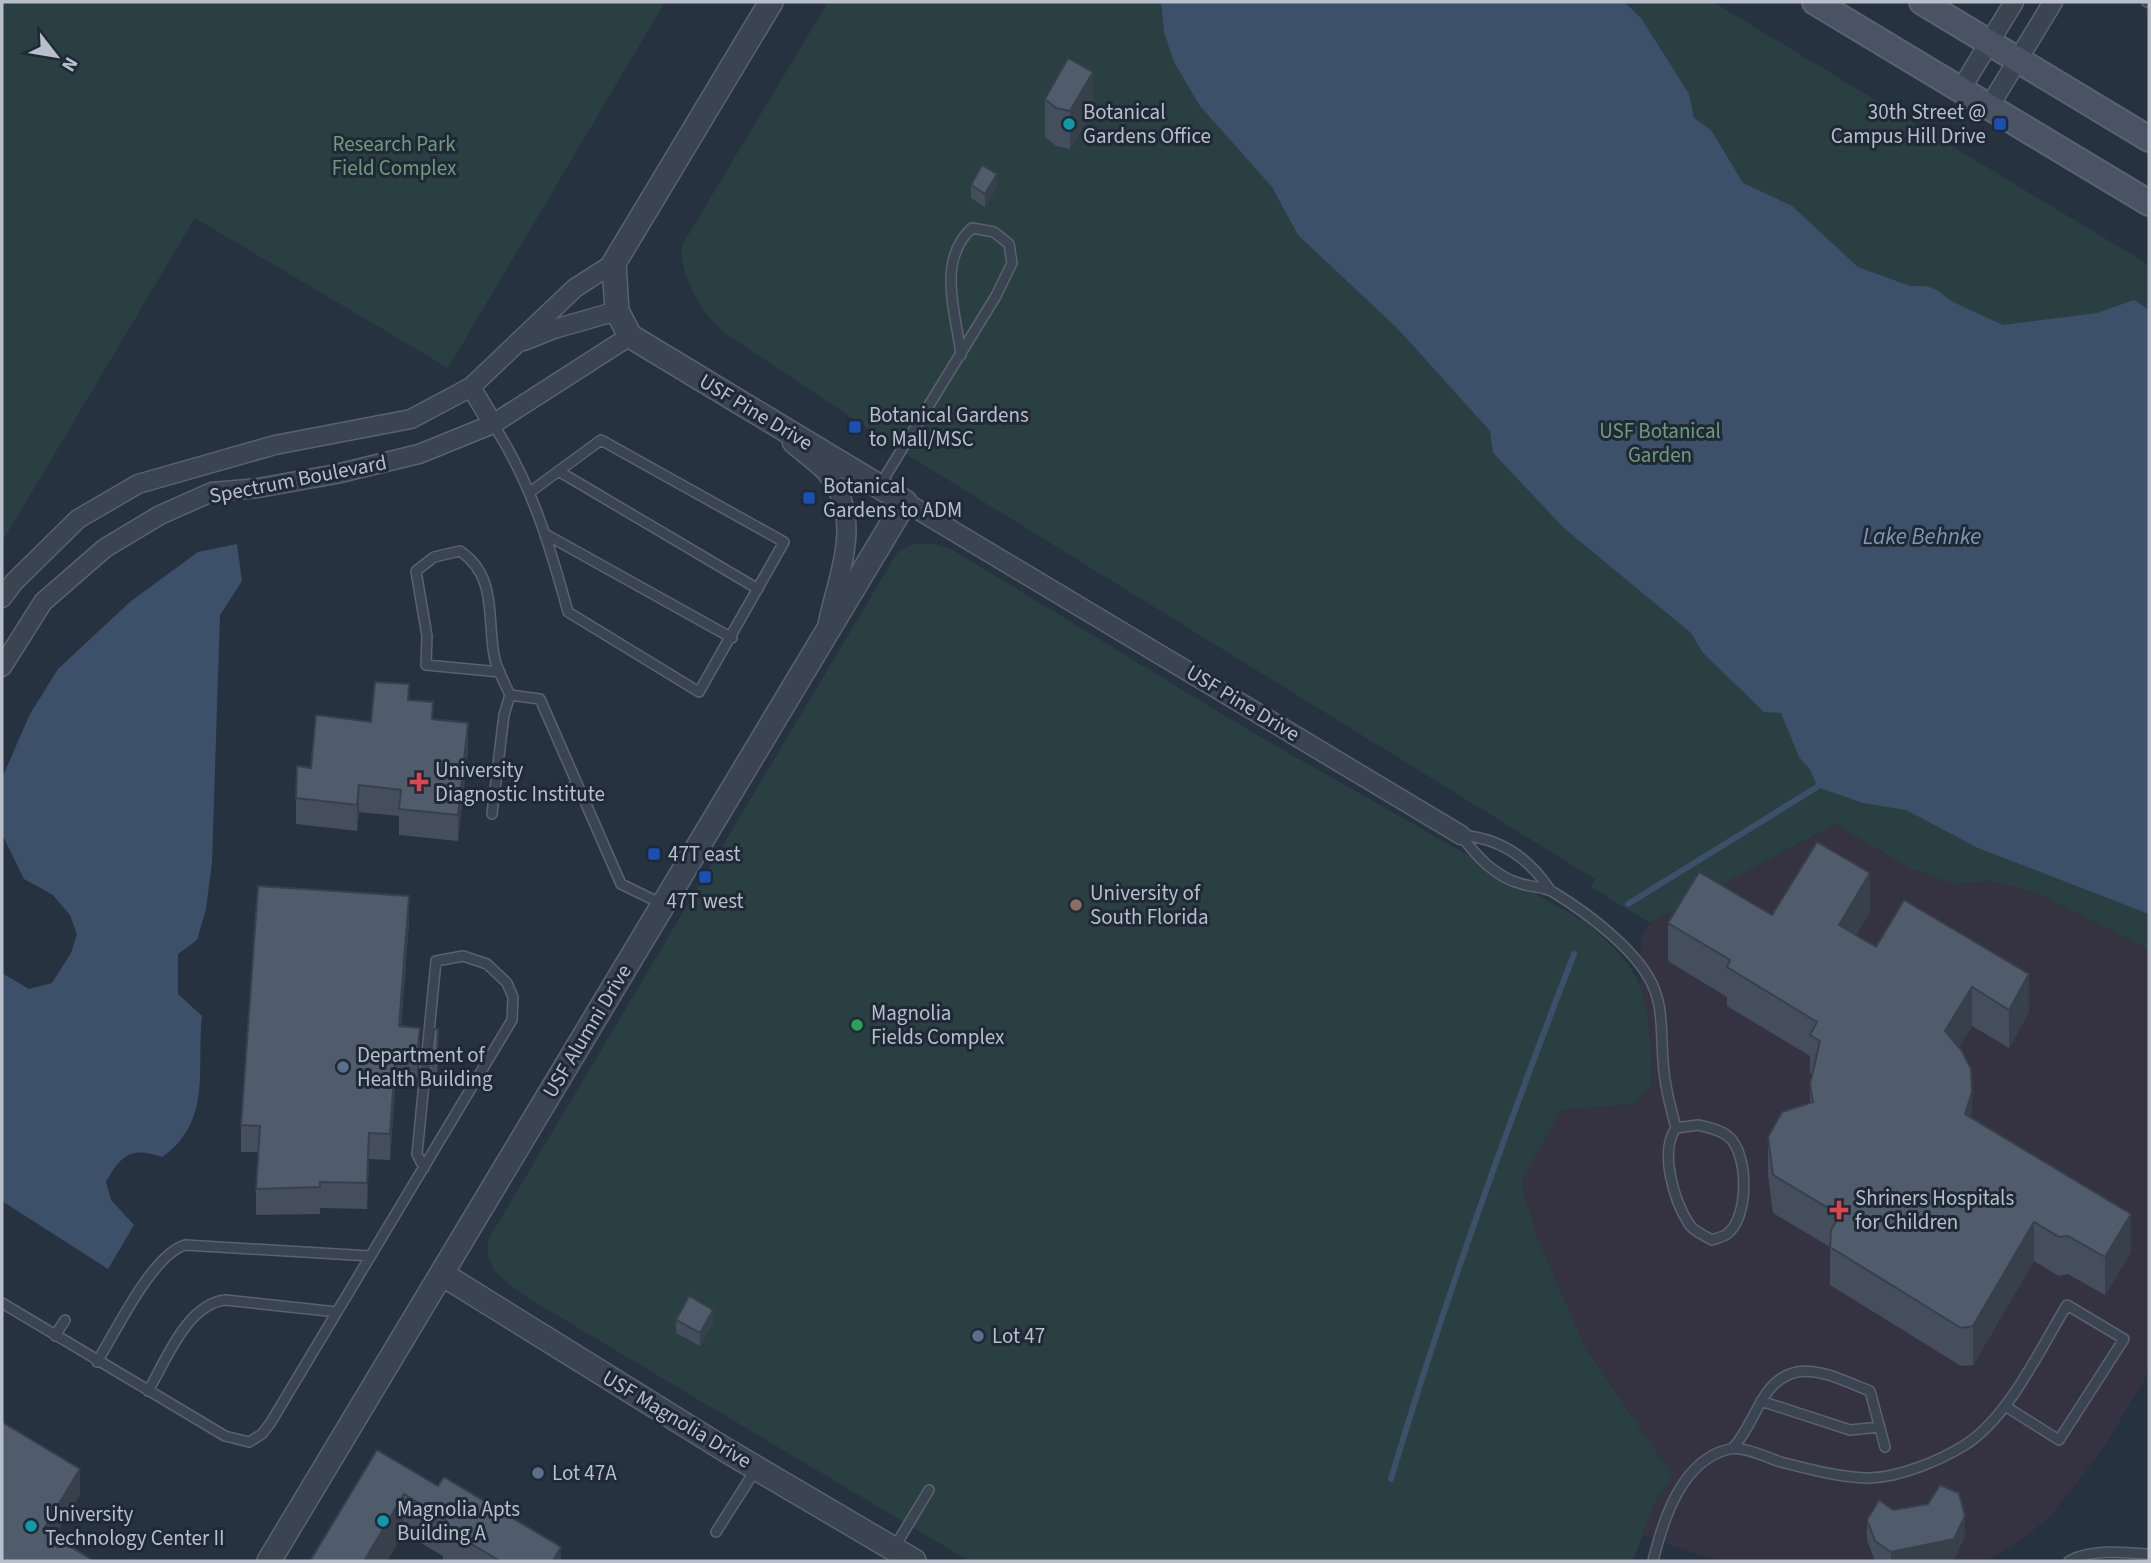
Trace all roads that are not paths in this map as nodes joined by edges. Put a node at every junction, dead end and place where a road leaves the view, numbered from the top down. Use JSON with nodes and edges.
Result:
{"nodes":[{"id":1,"x":771,"y":2,"type":"edge"},
{"id":2,"x":1815,"y":2,"type":"edge"},
{"id":3,"x":1922,"y":2,"type":"edge"},
{"id":4,"x":2014,"y":2,"type":"edge"},
{"id":5,"x":2053,"y":2,"type":"edge"},
{"id":6,"x":1989,"y":43,"type":"junction"},
{"id":7,"x":2018,"y":60,"type":"junction"},
{"id":8,"x":1961,"y":89,"type":"junction"},
{"id":9,"x":1989,"y":107,"type":"junction"},
{"id":10,"x":2149,"y":139,"type":"edge"},
{"id":11,"x":2149,"y":203,"type":"edge"},
{"id":12,"x":614,"y":263,"type":"junction"},
{"id":13,"x":617,"y":311,"type":"junction"},
{"id":14,"x":630,"y":336,"type":"junction"},
{"id":15,"x":515,"y":345,"type":"junction"},
{"id":16,"x":961,"y":355,"type":"junction"},
{"id":17,"x":471,"y":387,"type":"junction"},
{"id":18,"x":757,"y":413,"type":"junction"},
{"id":19,"x":493,"y":424,"type":"junction"},
{"id":20,"x":560,"y":472,"type":"junction"},
{"id":21,"x":879,"y":487,"type":"junction"},
{"id":22,"x":530,"y":492,"type":"junction"},
{"id":23,"x":905,"y":502,"type":"junction"},
{"id":24,"x":547,"y":535,"type":"junction"},
{"id":25,"x":758,"y":589,"type":"junction"},
{"id":26,"x":2,"y":598,"type":"edge"},
{"id":27,"x":825,"y":636,"type":"junction"},
{"id":28,"x":732,"y":638,"type":"junction"},
{"id":29,"x":2,"y":667,"type":"edge"},
{"id":30,"x":500,"y":672,"type":"junction"},
{"id":31,"x":510,"y":695,"type":"junction"},
{"id":32,"x":577,"y":784,"type":"junction"},
{"id":33,"x":556,"y":796,"type":"dead end"},
{"id":34,"x":492,"y":814,"type":"dead end"},
{"id":35,"x":1461,"y":835,"type":"junction"},
{"id":36,"x":1550,"y":890,"type":"junction"},
{"id":37,"x":663,"y":905,"type":"junction"},
{"id":38,"x":1676,"y":1128,"type":"junction"},
{"id":39,"x":424,"y":1168,"type":"junction"},
{"id":40,"x":370,"y":1256,"type":"junction"},
{"id":41,"x":442,"y":1274,"type":"junction"},
{"id":42,"x":2,"y":1303,"type":"edge"},
{"id":43,"x":337,"y":1311,"type":"junction"},
{"id":44,"x":65,"y":1320,"type":"dead end"},
{"id":45,"x":55,"y":1336,"type":"junction"},
{"id":46,"x":97,"y":1362,"type":"junction"},
{"id":47,"x":148,"y":1391,"type":"junction"},
{"id":48,"x":1761,"y":1401,"type":"junction"},
{"id":49,"x":2005,"y":1406,"type":"junction"},
{"id":50,"x":1880,"y":1427,"type":"junction"},
{"id":51,"x":1885,"y":1447,"type":"dead end"},
{"id":52,"x":1733,"y":1448,"type":"junction"},
{"id":53,"x":757,"y":1467,"type":"junction"},
{"id":54,"x":929,"y":1490,"type":"dead end"},
{"id":55,"x":716,"y":1532,"type":"dead end"},
{"id":56,"x":893,"y":1549,"type":"junction"},
{"id":57,"x":2148,"y":1554,"type":"edge"},
{"id":58,"x":269,"y":1561,"type":"edge"},
{"id":59,"x":914,"y":1561,"type":"edge"},
{"id":60,"x":1653,"y":1561,"type":"edge"},
{"id":61,"x":2069,"y":1561,"type":"edge"}],
"edges":[{"from":1,"to":12,"type":"street"},
{"from":2,"to":8,"type":"main road"},
{"from":3,"to":6,"type":"main road"},
{"from":4,"to":6,"type":"street"},
{"from":5,"to":7,"type":"street"},
{"from":6,"to":7,"type":"main road"},
{"from":6,"to":8,"type":"street"},
{"from":7,"to":9,"type":"street"},
{"from":7,"to":10,"type":"main road"},
{"from":8,"to":9,"type":"main road"},
{"from":9,"to":11,"type":"main road"},
{"from":12,"to":13,"type":"street"},
{"from":12,"to":15,"type":"street","name":"Spectrum Boulevard"},
{"from":13,"to":14,"type":"street"},
{"from":13,"to":15,"type":"street","name":"Spectrum Boulevard"},
{"from":14,"to":18,"type":"street","name":"USF Pine Drive"},
{"from":14,"to":19,"type":"street","name":"Spectrum Boulevard"},
{"from":15,"to":17,"type":"street","name":"Spectrum Boulevard"},
{"from":16,"to":16,"type":"lane"},
{"from":16,"to":21,"type":"lane"},
{"from":17,"to":19,"type":"street"},
{"from":17,"to":26,"type":"street","name":"Spectrum Boulevard"},
{"from":18,"to":21,"type":"street","name":"USF Pine Drive"},
{"from":18,"to":27,"type":"street"},
{"from":19,"to":22,"type":"lane"},
{"from":19,"to":29,"type":"street","name":"Spectrum Boulevard"},
{"from":20,"to":22,"type":"lane"},
{"from":20,"to":25,"type":"lane"},
{"from":20,"to":25,"type":"lane"},
{"from":21,"to":23,"type":"street","name":"USF Pine Drive"},
{"from":22,"to":24,"type":"lane"},
{"from":23,"to":27,"type":"street","name":"USF Alumni Drive"},
{"from":23,"to":35,"type":"street","name":"USF Pine Drive"},
{"from":24,"to":28,"type":"lane"},
{"from":24,"to":28,"type":"lane"},
{"from":25,"to":28,"type":"lane"},
{"from":27,"to":37,"type":"street","name":"USF Alumni Drive"},
{"from":30,"to":30,"type":"lane"},
{"from":30,"to":31,"type":"lane"},
{"from":31,"to":32,"type":"lane"},
{"from":31,"to":34,"type":"lane"},
{"from":32,"to":33,"type":"lane"},
{"from":32,"to":37,"type":"lane"},
{"from":35,"to":36,"type":"lane"},
{"from":35,"to":36,"type":"lane"},
{"from":36,"to":38,"type":"lane"},
{"from":37,"to":41,"type":"street","name":"USF Alumni Drive"},
{"from":38,"to":38,"type":"lane"},
{"from":39,"to":39,"type":"lane"},
{"from":39,"to":40,"type":"lane"},
{"from":40,"to":43,"type":"lane"},
{"from":40,"to":46,"type":"lane"},
{"from":41,"to":53,"type":"street","name":"USF Magnolia Drive"},
{"from":41,"to":58,"type":"street","name":"USF Alumni Drive"},
{"from":42,"to":45,"type":"lane"},
{"from":43,"to":47,"type":"lane"},
{"from":43,"to":47,"type":"lane"},
{"from":44,"to":45,"type":"lane"},
{"from":45,"to":46,"type":"lane"},
{"from":46,"to":47,"type":"lane"},
{"from":48,"to":50,"type":"lane"},
{"from":48,"to":50,"type":"lane"},
{"from":48,"to":52,"type":"lane"},
{"from":49,"to":49,"type":"lane"},
{"from":49,"to":52,"type":"lane"},
{"from":50,"to":51,"type":"lane"},
{"from":52,"to":60,"type":"lane"},
{"from":53,"to":55,"type":"lane"},
{"from":53,"to":56,"type":"street","name":"USF Magnolia Drive"},
{"from":54,"to":56,"type":"lane"},
{"from":56,"to":59,"type":"street","name":"USF Magnolia Drive"},
{"from":57,"to":61,"type":"lane"}]}
